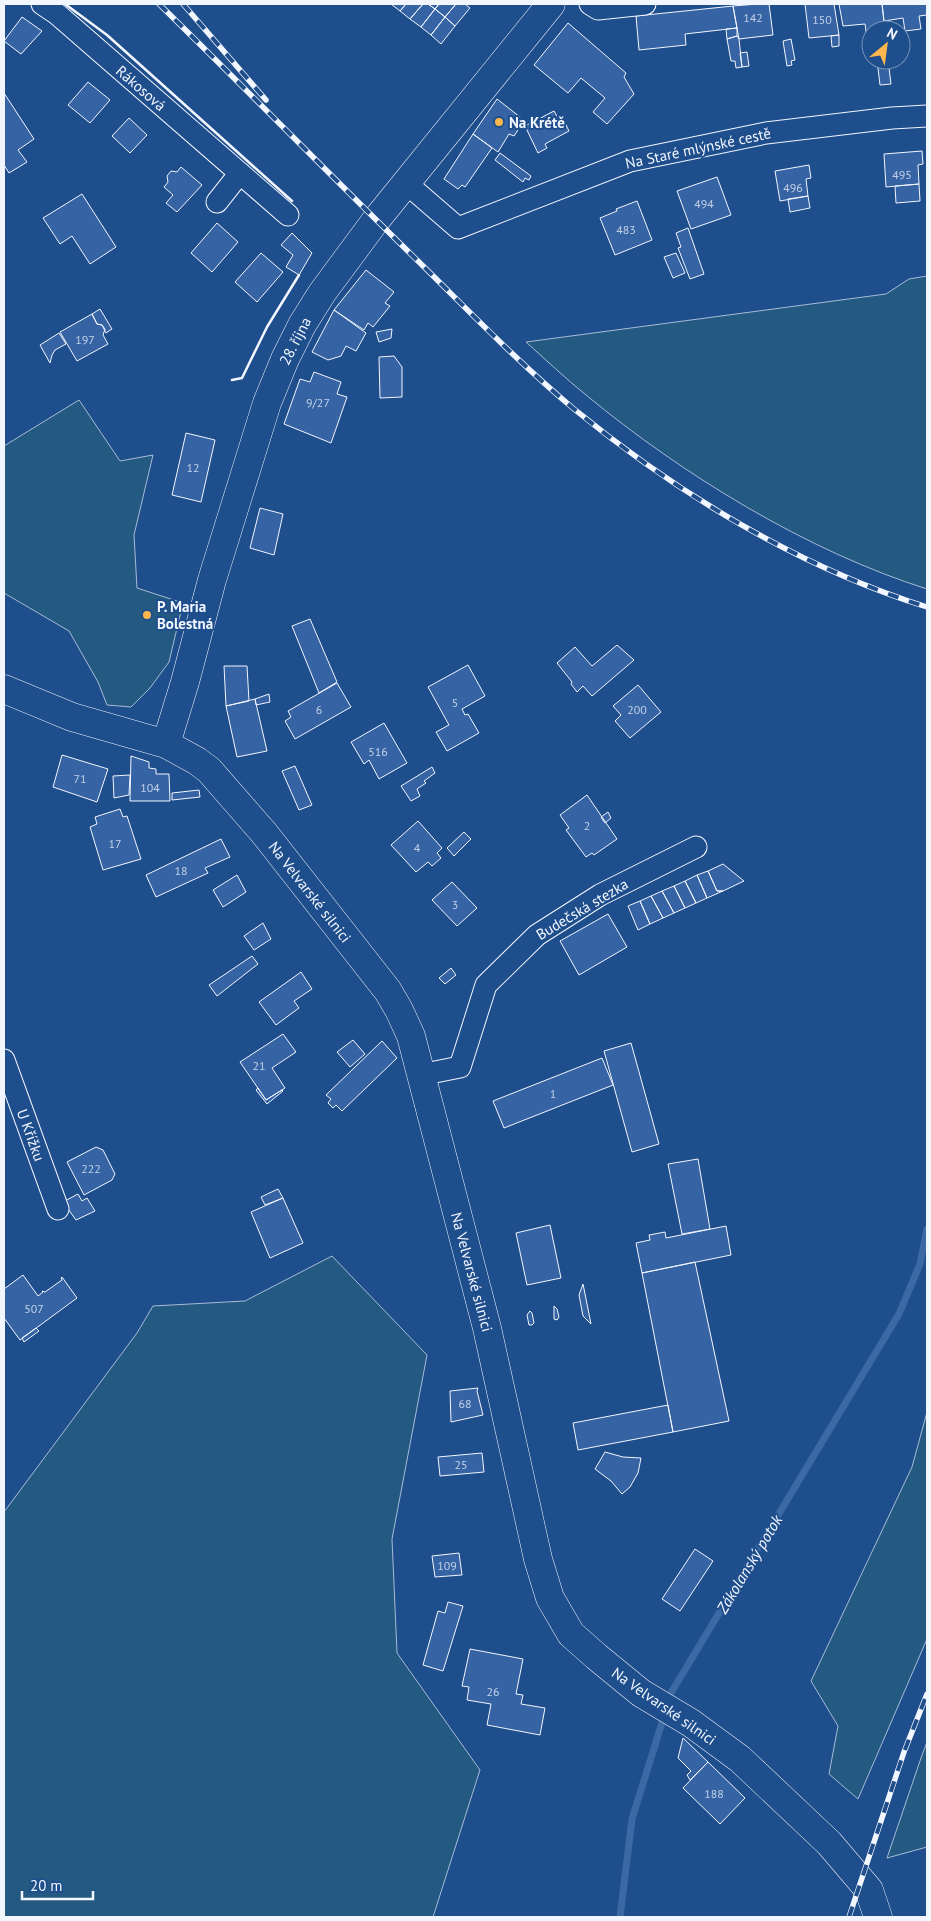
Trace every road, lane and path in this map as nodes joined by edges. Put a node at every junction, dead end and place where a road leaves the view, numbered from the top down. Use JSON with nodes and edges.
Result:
{"nodes":[{"id":1,"x":42,"y":4,"type":"edge"},
{"id":2,"x":551,"y":4,"type":"edge"},
{"id":3,"x":590,"y":4,"type":"edge"},
{"id":4,"x":644,"y":4,"type":"edge"},
{"id":5,"x":927,"y":116,"type":"edge"},
{"id":6,"x":240,"y":173,"type":"junction"},
{"id":7,"x":406,"y":184,"type":"junction"},
{"id":8,"x":217,"y":202,"type":"dead end"},
{"id":9,"x":288,"y":214,"type":"dead end"},
{"id":10,"x":4,"y":689,"type":"edge"},
{"id":11,"x":166,"y":744,"type":"junction"},
{"id":12,"x":696,"y":847,"type":"dead end"},
{"id":13,"x":4,"y":1060,"type":"edge"},
{"id":14,"x":420,"y":1075,"type":"junction"},
{"id":15,"x":58,"y":1209,"type":"dead end"},
{"id":16,"x":878,"y":1917,"type":"edge"}],
"edges":[{"from":1,"to":6,"type":"street","name":"Rákosová"},
{"from":2,"to":7,"type":"main road","name":"28. října"},
{"from":3,"to":4,"type":"street"},
{"from":5,"to":7,"type":"street","name":"Na Staré mlýnské cestě"},
{"from":6,"to":8,"type":"street"},
{"from":6,"to":9,"type":"street","name":"Rákosová"},
{"from":7,"to":11,"type":"main road","name":"28. října"},
{"from":10,"to":11,"type":"main road","name":"Na Velvarské silnici"},
{"from":11,"to":14,"type":"main road","name":"Na Velvarské silnici"},
{"from":12,"to":14,"type":"street","name":"Budečská stezka"},
{"from":13,"to":15,"type":"street","name":"U Křížku"},
{"from":14,"to":16,"type":"main road","name":"Na Velvarské silnici"}]}
